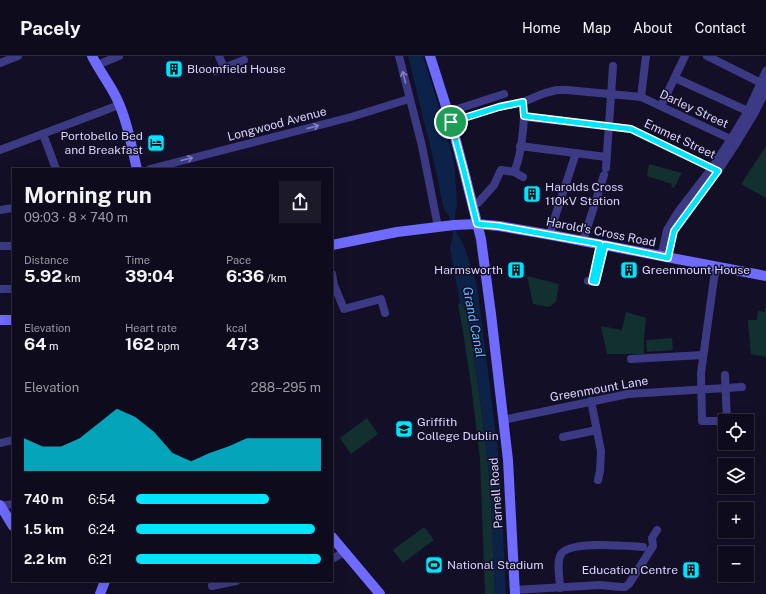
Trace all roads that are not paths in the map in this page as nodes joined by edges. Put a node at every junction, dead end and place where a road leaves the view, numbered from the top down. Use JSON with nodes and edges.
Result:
{"nodes":[{"id":1,"x":18,"y":56,"type":"edge"},
{"id":2,"x":119,"y":56,"type":"edge"},
{"id":3,"x":219,"y":56,"type":"edge"},
{"id":4,"x":399,"y":56,"type":"edge"},
{"id":5,"x":430,"y":56,"type":"edge"},
{"id":6,"x":646,"y":56,"type":"edge"},
{"id":7,"x":685,"y":56,"type":"edge"},
{"id":8,"x":706,"y":56,"type":"edge"},
{"id":9,"x":244,"y":60,"type":"dead end"},
{"id":10,"x":94,"y":61,"type":"edge"},
{"id":11,"x":0,"y":63,"type":"edge"},
{"id":12,"x":613,"y":66,"type":"dead end"},
{"id":13,"x":224,"y":68,"type":"junction"},
{"id":14,"x":216,"y":71,"type":"dead end"},
{"id":15,"x":766,"y":71,"type":"edge"},
{"id":16,"x":675,"y":78,"type":"junction"},
{"id":17,"x":764,"y":86,"type":"edge"},
{"id":18,"x":504,"y":94,"type":"dead end"},
{"id":19,"x":611,"y":95,"type":"junction"},
{"id":20,"x":642,"y":97,"type":"junction"},
{"id":21,"x":410,"y":99,"type":"junction"},
{"id":22,"x":523,"y":102,"type":"junction"},
{"id":23,"x":120,"y":105,"type":"junction"},
{"id":24,"x":661,"y":106,"type":"junction"},
{"id":25,"x":448,"y":112,"type":"junction"},
{"id":26,"x":751,"y":112,"type":"junction"},
{"id":27,"x":524,"y":116,"type":"junction"},
{"id":28,"x":451,"y":122,"type":"junction"},
{"id":29,"x":608,"y":126,"type":"junction"},
{"id":30,"x":43,"y":134,"type":"junction"},
{"id":31,"x":734,"y":141,"type":"junction"},
{"id":32,"x":520,"y":146,"type":"junction"},
{"id":33,"x":0,"y":150,"type":"edge"},
{"id":34,"x":576,"y":153,"type":"junction"},
{"id":35,"x":606,"y":157,"type":"junction"},
{"id":36,"x":56,"y":168,"type":"edge"},
{"id":37,"x":136,"y":168,"type":"edge"},
{"id":38,"x":154,"y":168,"type":"edge"},
{"id":39,"x":715,"y":169,"type":"junction"},
{"id":40,"x":514,"y":172,"type":"junction"},
{"id":41,"x":523,"y":177,"type":"dead end"},
{"id":42,"x":472,"y":203,"type":"junction"},
{"id":43,"x":12,"y":208,"type":"edge"},
{"id":44,"x":0,"y":210,"type":"edge"},
{"id":45,"x":477,"y":224,"type":"junction"},
{"id":46,"x":442,"y":226,"type":"junction"},
{"id":47,"x":551,"y":235,"type":"junction"},
{"id":48,"x":583,"y":241,"type":"junction"},
{"id":49,"x":333,"y":245,"type":"edge"},
{"id":50,"x":602,"y":245,"type":"junction"},
{"id":51,"x":0,"y":246,"type":"edge"},
{"id":52,"x":12,"y":246,"type":"edge"},
{"id":53,"x":664,"y":257,"type":"junction"},
{"id":54,"x":717,"y":267,"type":"junction"},
{"id":55,"x":766,"y":276,"type":"edge"},
{"id":56,"x":333,"y":280,"type":"edge"},
{"id":57,"x":592,"y":281,"type":"dead end"},
{"id":58,"x":0,"y":289,"type":"edge"},
{"id":59,"x":12,"y":289,"type":"edge"},
{"id":60,"x":385,"y":313,"type":"dead end"},
{"id":61,"x":0,"y":320,"type":"edge"},
{"id":62,"x":12,"y":320,"type":"edge"},
{"id":63,"x":703,"y":355,"type":"junction"},
{"id":64,"x":631,"y":359,"type":"dead end"},
{"id":65,"x":725,"y":374,"type":"dead end"},
{"id":66,"x":742,"y":387,"type":"dead end"},
{"id":67,"x":725,"y":388,"type":"junction"},
{"id":68,"x":701,"y":389,"type":"junction"},
{"id":69,"x":591,"y":401,"type":"junction"},
{"id":70,"x":503,"y":420,"type":"junction"},
{"id":71,"x":597,"y":430,"type":"junction"},
{"id":72,"x":563,"y":437,"type":"dead end"},
{"id":73,"x":12,"y":440,"type":"edge"},
{"id":74,"x":0,"y":443,"type":"edge"},
{"id":75,"x":598,"y":480,"type":"dead end"},
{"id":76,"x":12,"y":504,"type":"edge"},
{"id":77,"x":1,"y":508,"type":"edge"},
{"id":78,"x":12,"y":524,"type":"edge"},
{"id":79,"x":657,"y":530,"type":"dead end"},
{"id":80,"x":333,"y":538,"type":"edge"},
{"id":81,"x":643,"y":547,"type":"dead end"},
{"id":82,"x":344,"y":552,"type":"junction"},
{"id":83,"x":333,"y":558,"type":"edge"},
{"id":84,"x":105,"y":582,"type":"edge"},
{"id":85,"x":232,"y":582,"type":"edge"},
{"id":86,"x":211,"y":587,"type":"edge"},
{"id":87,"x":560,"y":588,"type":"junction"},
{"id":88,"x":514,"y":592,"type":"edge"},
{"id":89,"x":100,"y":594,"type":"edge"},
{"id":90,"x":380,"y":594,"type":"edge"}],
"edges":[{"from":1,"to":11,"type":"street"},
{"from":2,"to":10,"type":"street"},
{"from":3,"to":13,"type":"street"},
{"from":21,"to":4,"type":"street","one_way":true},
{"from":5,"to":25,"type":"main road","name":"Parnell Road"},
{"from":6,"to":20,"type":"street"},
{"from":7,"to":16,"type":"street"},
{"from":8,"to":17,"type":"street"},
{"from":9,"to":13,"type":"street"},
{"from":10,"to":23,"type":"main road"},
{"from":12,"to":19,"type":"street"},
{"from":13,"to":14,"type":"street"},
{"from":15,"to":17,"type":"street"},
{"from":16,"to":24,"type":"street"},
{"from":16,"to":26,"type":"street"},
{"from":17,"to":26,"type":"street"},
{"from":18,"to":25,"type":"street"},
{"from":19,"to":20,"type":"street"},
{"from":19,"to":22,"type":"street"},
{"from":19,"to":29,"type":"street"},
{"from":20,"to":24,"type":"street","name":"Darley Street"},
{"from":38,"to":21,"type":"street","name":"Longwood Avenue","one_way":true},
{"from":21,"to":46,"type":"street"},
{"from":22,"to":27,"type":"street"},
{"from":22,"to":28,"type":"street"},
{"from":23,"to":30,"type":"street"},
{"from":23,"to":37,"type":"main road"},
{"from":24,"to":31,"type":"street","name":"Darley Street"},
{"from":25,"to":28,"type":"main road","name":"Parnell Road"},
{"from":26,"to":31,"type":"street"},
{"from":27,"to":29,"type":"street","name":"Emmet Street"},
{"from":27,"to":32,"type":"street"},
{"from":28,"to":42,"type":"main road","name":"Parnell Road"},
{"from":29,"to":35,"type":"street"},
{"from":29,"to":39,"type":"street","name":"Emmet Street"},
{"from":30,"to":33,"type":"street"},
{"from":30,"to":36,"type":"street"},
{"from":31,"to":39,"type":"street"},
{"from":32,"to":34,"type":"street"},
{"from":32,"to":40,"type":"street"},
{"from":34,"to":35,"type":"street"},
{"from":34,"to":47,"type":"street"},
{"from":35,"to":48,"type":"street"},
{"from":39,"to":53,"type":"street"},
{"from":40,"to":41,"type":"street"},
{"from":40,"to":42,"type":"street"},
{"from":42,"to":45,"type":"main road","name":"Parnell Road"},
{"from":43,"to":44,"type":"street"},
{"from":45,"to":46,"type":"main road","name":"Harold's Cross Road"},
{"from":45,"to":47,"type":"main road","name":"Harold's Cross Road"},
{"from":45,"to":70,"type":"main road","name":"Parnell Road"},
{"from":46,"to":49,"type":"main road","name":"Harold's Cross Road"},
{"from":47,"to":48,"type":"main road","name":"Harold's Cross Road"},
{"from":48,"to":50,"type":"main road","name":"Harold's Cross Road"},
{"from":50,"to":53,"type":"main road","name":"Harold's Cross Road"},
{"from":50,"to":57,"type":"street"},
{"from":51,"to":52,"type":"street"},
{"from":53,"to":54,"type":"main road","name":"Harold's Cross Road"},
{"from":54,"to":55,"type":"main road","name":"Harold's Cross Road"},
{"from":54,"to":63,"type":"street"},
{"from":56,"to":60,"type":"street"},
{"from":58,"to":59,"type":"street"},
{"from":61,"to":62,"type":"main road"},
{"from":63,"to":64,"type":"street"},
{"from":63,"to":68,"type":"street"},
{"from":65,"to":67,"type":"street"},
{"from":66,"to":67,"type":"street","name":"Greenmount Lane"},
{"from":67,"to":68,"type":"street","name":"Greenmount Lane"},
{"from":67,"to":68,"type":"street"},
{"from":68,"to":69,"type":"street","name":"Greenmount Lane"},
{"from":69,"to":70,"type":"street","name":"Greenmount Lane"},
{"from":69,"to":71,"type":"street"},
{"from":70,"to":88,"type":"main road","name":"Parnell Road"},
{"from":71,"to":72,"type":"street"},
{"from":71,"to":75,"type":"street"},
{"from":73,"to":74,"type":"street"},
{"from":76,"to":77,"type":"street"},
{"from":77,"to":78,"type":"main road"},
{"from":79,"to":87,"type":"street"},
{"from":80,"to":82,"type":"main road"},
{"from":81,"to":87,"type":"street"},
{"from":82,"to":83,"type":"street"},
{"from":82,"to":90,"type":"main road"},
{"from":84,"to":89,"type":"main road"},
{"from":85,"to":86,"type":"street"},
{"from":87,"to":88,"type":"street"}]}
